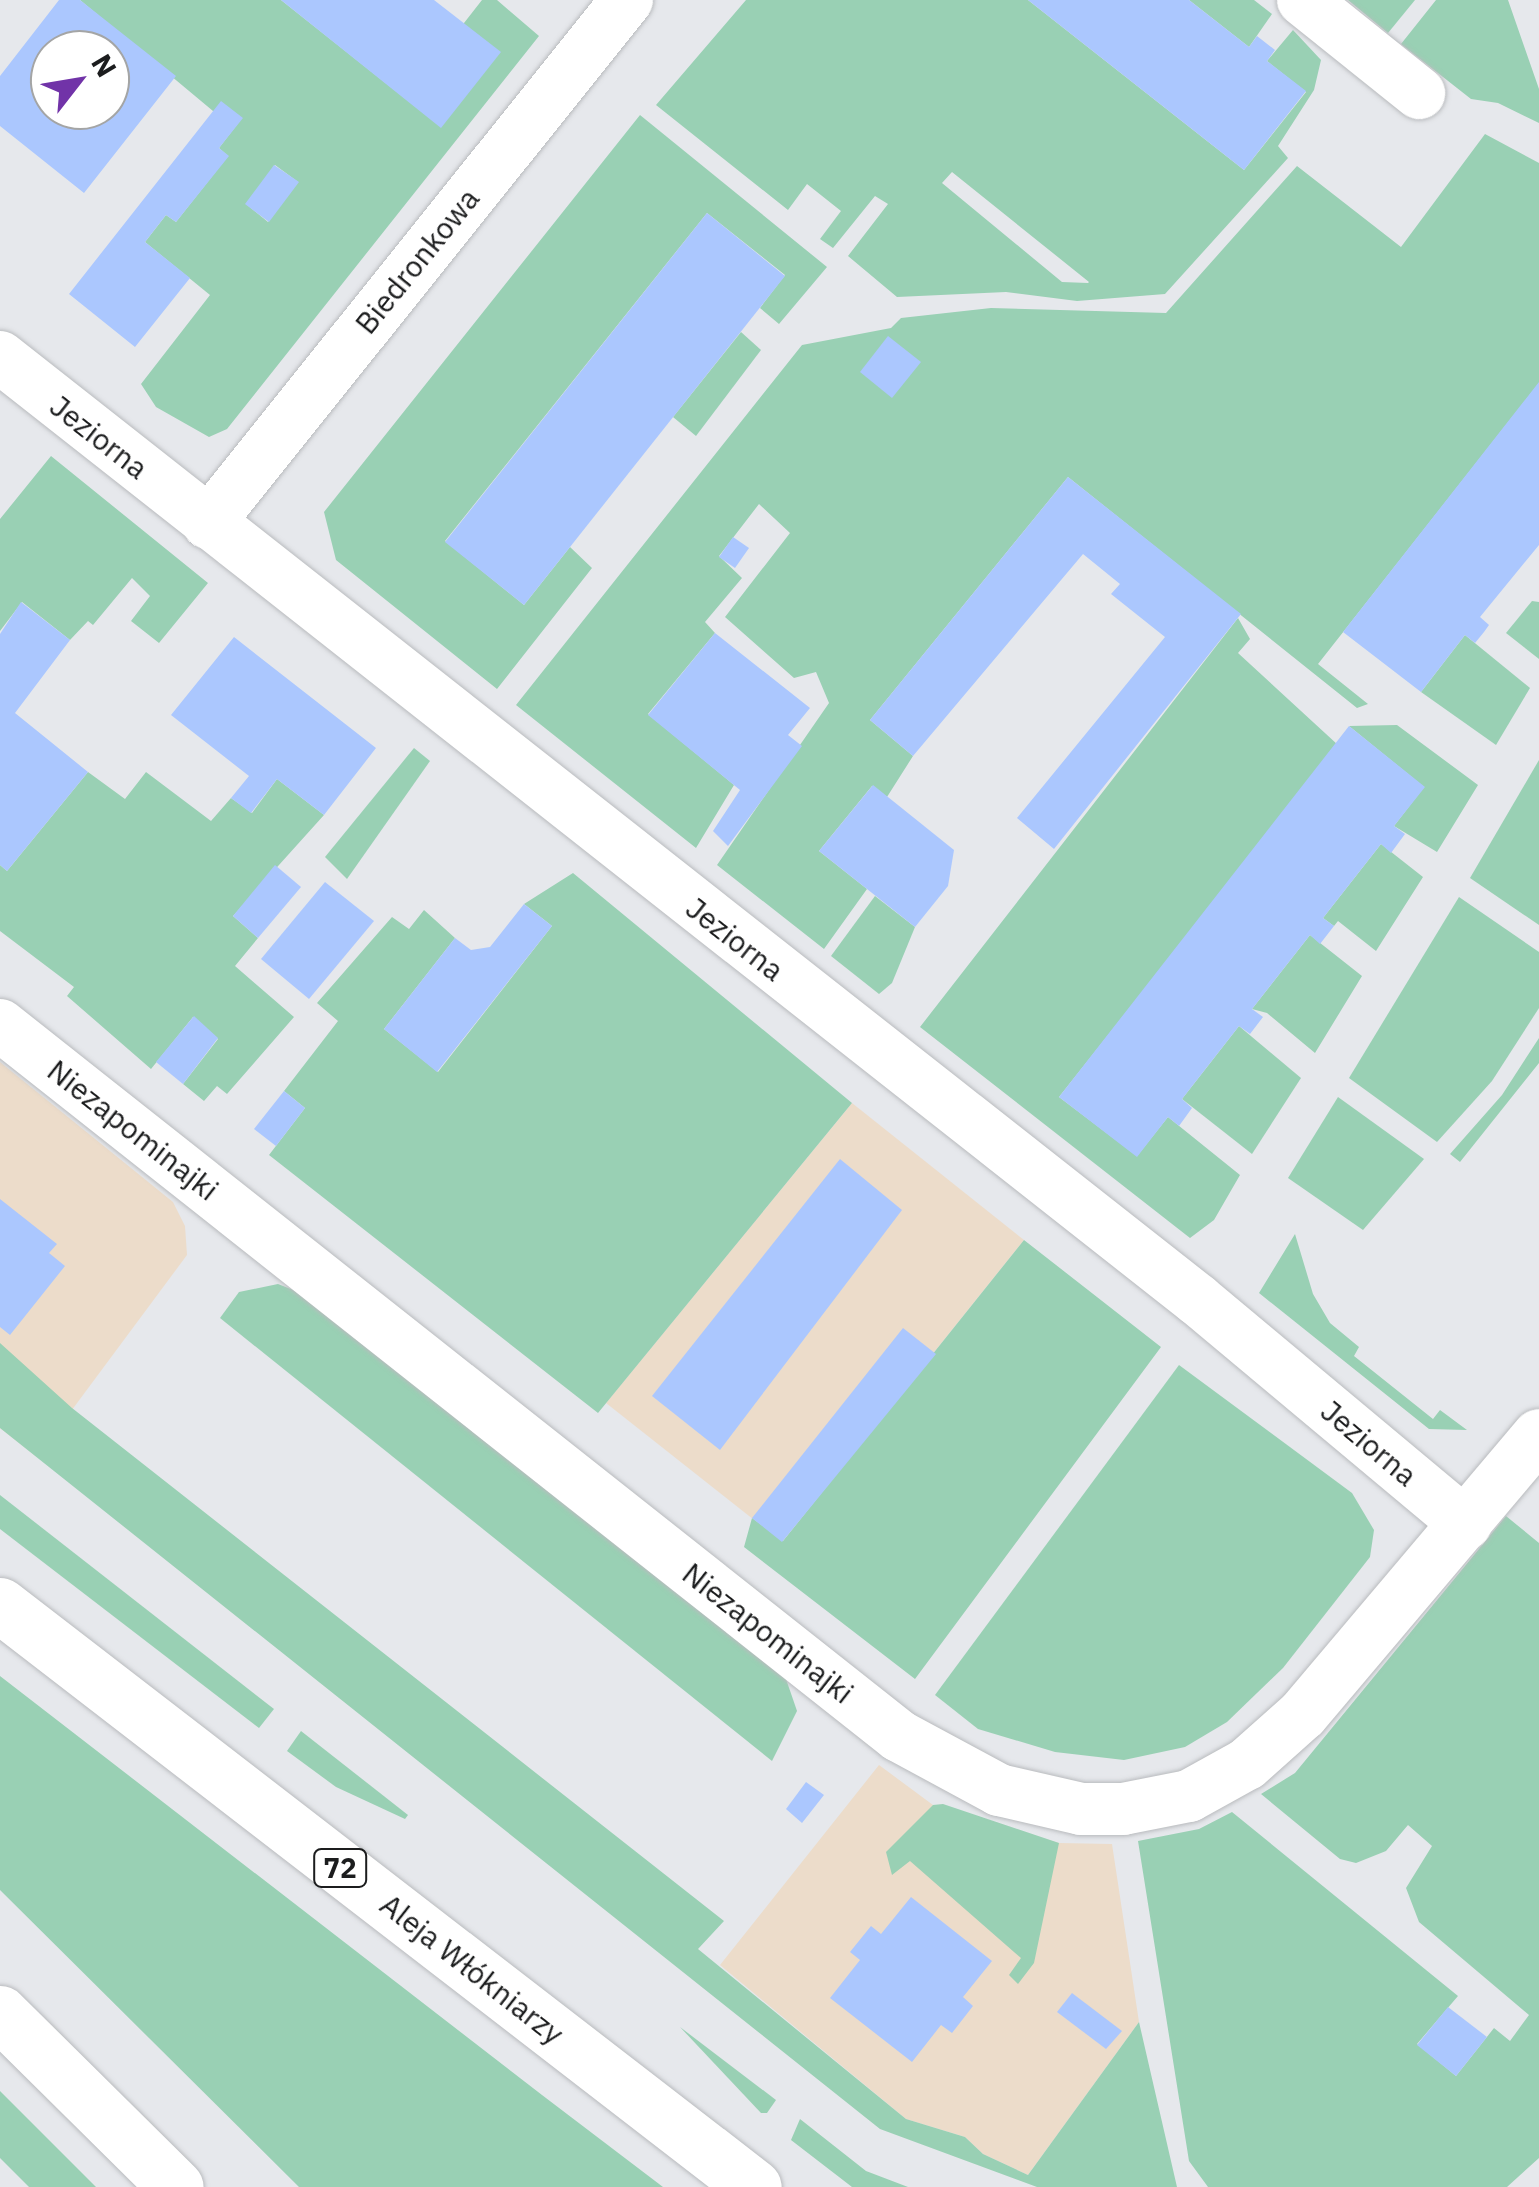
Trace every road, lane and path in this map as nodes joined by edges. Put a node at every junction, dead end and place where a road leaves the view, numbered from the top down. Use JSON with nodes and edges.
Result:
{"nodes":[{"id":1,"x":626,"y":0,"type":"edge"},
{"id":2,"x":1302,"y":0,"type":"edge"},
{"id":3,"x":1419,"y":93,"type":"dead end"},
{"id":4,"x":0,"y":358,"type":"edge"},
{"id":5,"x":208,"y":523,"type":"junction"},
{"id":6,"x":0,"y":1025,"type":"edge"},
{"id":7,"x":1539,"y":1436,"type":"edge"},
{"id":8,"x":1466,"y":1524,"type":"junction"},
{"id":9,"x":0,"y":1605,"type":"edge"},
{"id":10,"x":0,"y":2012,"type":"edge"},
{"id":11,"x":176,"y":2187,"type":"edge"},
{"id":12,"x":754,"y":2187,"type":"edge"}],
"edges":[{"from":1,"to":5,"type":"street","name":"Biedronkowa"},
{"from":2,"to":3,"type":"street"},
{"from":4,"to":5,"type":"street","name":"Jeziorna"},
{"from":5,"to":8,"type":"street","name":"Jeziorna"},
{"from":6,"to":8,"type":"street","name":"Niezapominajki"},
{"from":7,"to":8,"type":"street","name":"Niezapominajki"},
{"from":9,"to":12,"type":"main road","name":"Aleja Włókniarzy","number":"72"},
{"from":10,"to":11,"type":"main road"}]}
